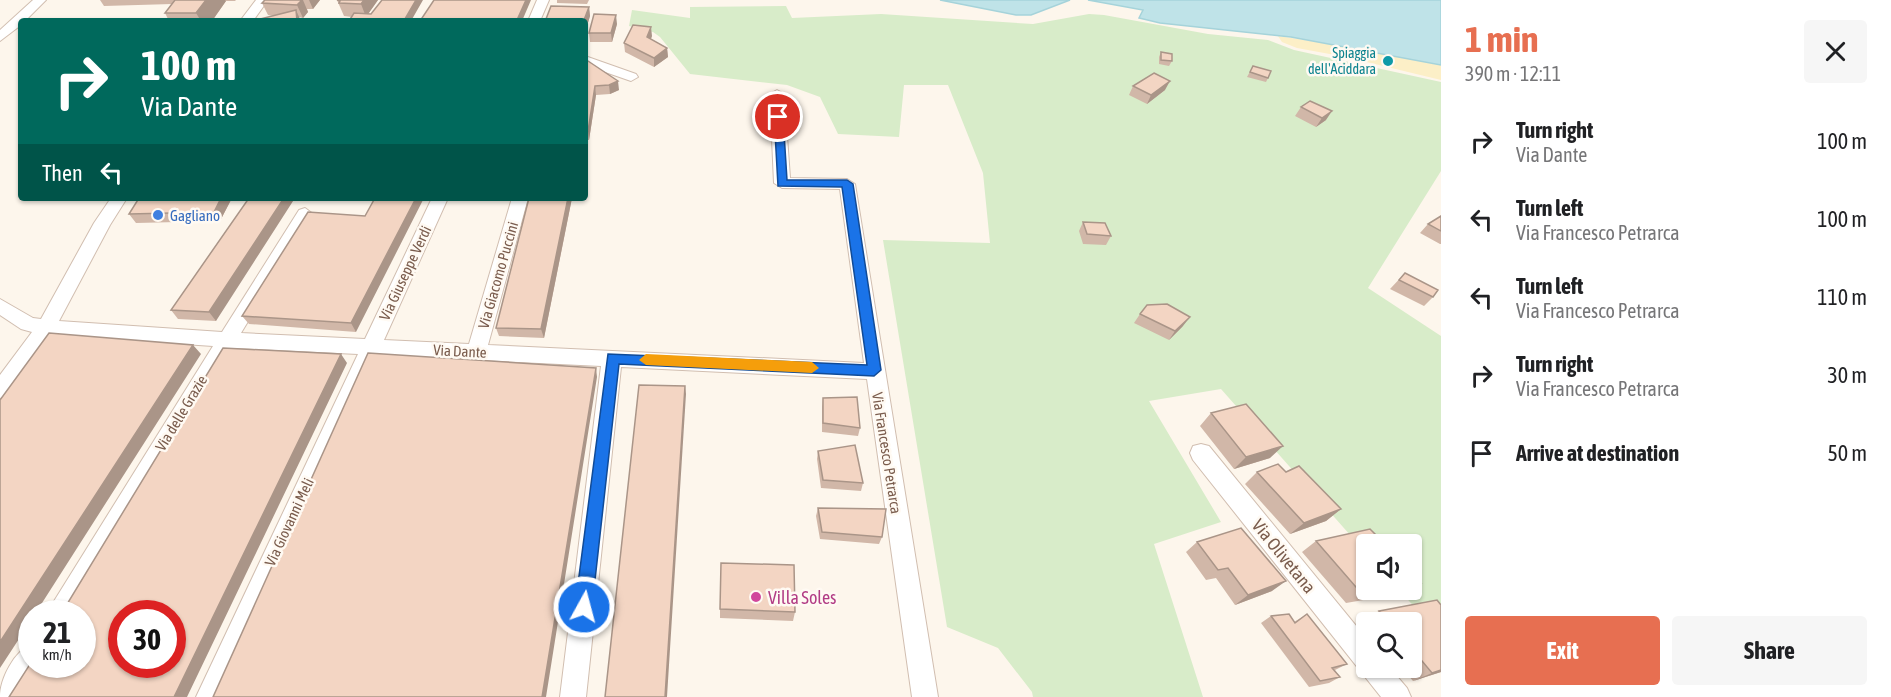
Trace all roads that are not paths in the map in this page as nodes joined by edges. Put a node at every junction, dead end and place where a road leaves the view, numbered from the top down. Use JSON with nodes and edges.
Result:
{"nodes":[{"id":1,"x":40,"y":0,"type":"edge"},
{"id":2,"x":262,"y":0,"type":"edge"},
{"id":3,"x":543,"y":0,"type":"edge"},
{"id":4,"x":21,"y":18,"type":"edge"},
{"id":5,"x":248,"y":18,"type":"edge"},
{"id":6,"x":535,"y":18,"type":"edge"},
{"id":7,"x":18,"y":20,"type":"edge"},
{"id":8,"x":0,"y":37,"type":"edge"},
{"id":9,"x":588,"y":61,"type":"edge"},
{"id":10,"x":631,"y":77,"type":"dead end"},
{"id":11,"x":777,"y":94,"type":"dead end"},
{"id":12,"x":117,"y":201,"type":"edge"},
{"id":13,"x":439,"y":201,"type":"edge"},
{"id":14,"x":518,"y":201,"type":"edge"},
{"id":15,"x":305,"y":214,"type":"edge"},
{"id":16,"x":0,"y":306,"type":"edge"},
{"id":17,"x":46,"y":327,"type":"junction"},
{"id":18,"x":226,"y":340,"type":"junction"},
{"id":19,"x":370,"y":347,"type":"junction"},
{"id":20,"x":476,"y":352,"type":"junction"},
{"id":21,"x":612,"y":358,"type":"junction"},
{"id":22,"x":874,"y":370,"type":"junction"},
{"id":23,"x":0,"y":390,"type":"edge"},
{"id":24,"x":1201,"y":453,"type":"dead end"},
{"id":25,"x":67,"y":600,"type":"edge"},
{"id":26,"x":1356,"y":646,"type":"edge"},
{"id":27,"x":19,"y":678,"type":"edge"},
{"id":28,"x":1382,"y":678,"type":"edge"},
{"id":29,"x":7,"y":697,"type":"edge"},
{"id":30,"x":209,"y":697,"type":"edge"},
{"id":31,"x":573,"y":697,"type":"edge"},
{"id":32,"x":925,"y":697,"type":"edge"},
{"id":33,"x":1398,"y":697,"type":"edge"}],
"edges":[{"from":1,"to":4,"type":"street"},
{"from":2,"to":5,"type":"street"},
{"from":3,"to":6,"type":"street"},
{"from":7,"to":8,"type":"street"},
{"from":9,"to":10,"type":"street"},
{"from":11,"to":22,"type":"street","name":"Via Francesco Petrarca"},
{"from":12,"to":17,"type":"street"},
{"from":13,"to":19,"type":"street","name":"Via Giuseppe Verdi"},
{"from":14,"to":20,"type":"street","name":"Via Giacomo Puccini"},
{"from":15,"to":18,"type":"street","name":"Via delle Grazie"},
{"from":16,"to":17,"type":"street","name":"Via Dante"},
{"from":17,"to":18,"type":"street","name":"Via Dante"},
{"from":17,"to":23,"type":"street"},
{"from":18,"to":19,"type":"street","name":"Via Dante"},
{"from":18,"to":25,"type":"street","name":"Via delle Grazie"},
{"from":19,"to":20,"type":"street","name":"Via Dante"},
{"from":19,"to":30,"type":"street","name":"Via Giovanni Meli"},
{"from":20,"to":21,"type":"street","name":"Via Dante"},
{"from":21,"to":22,"type":"street","name":"Via Dante"},
{"from":21,"to":31,"type":"street"},
{"from":22,"to":32,"type":"street","name":"Via Francesco Petrarca"},
{"from":24,"to":26,"type":"street","name":"Via Olivetana"},
{"from":27,"to":29,"type":"street"},
{"from":28,"to":33,"type":"street"}]}
